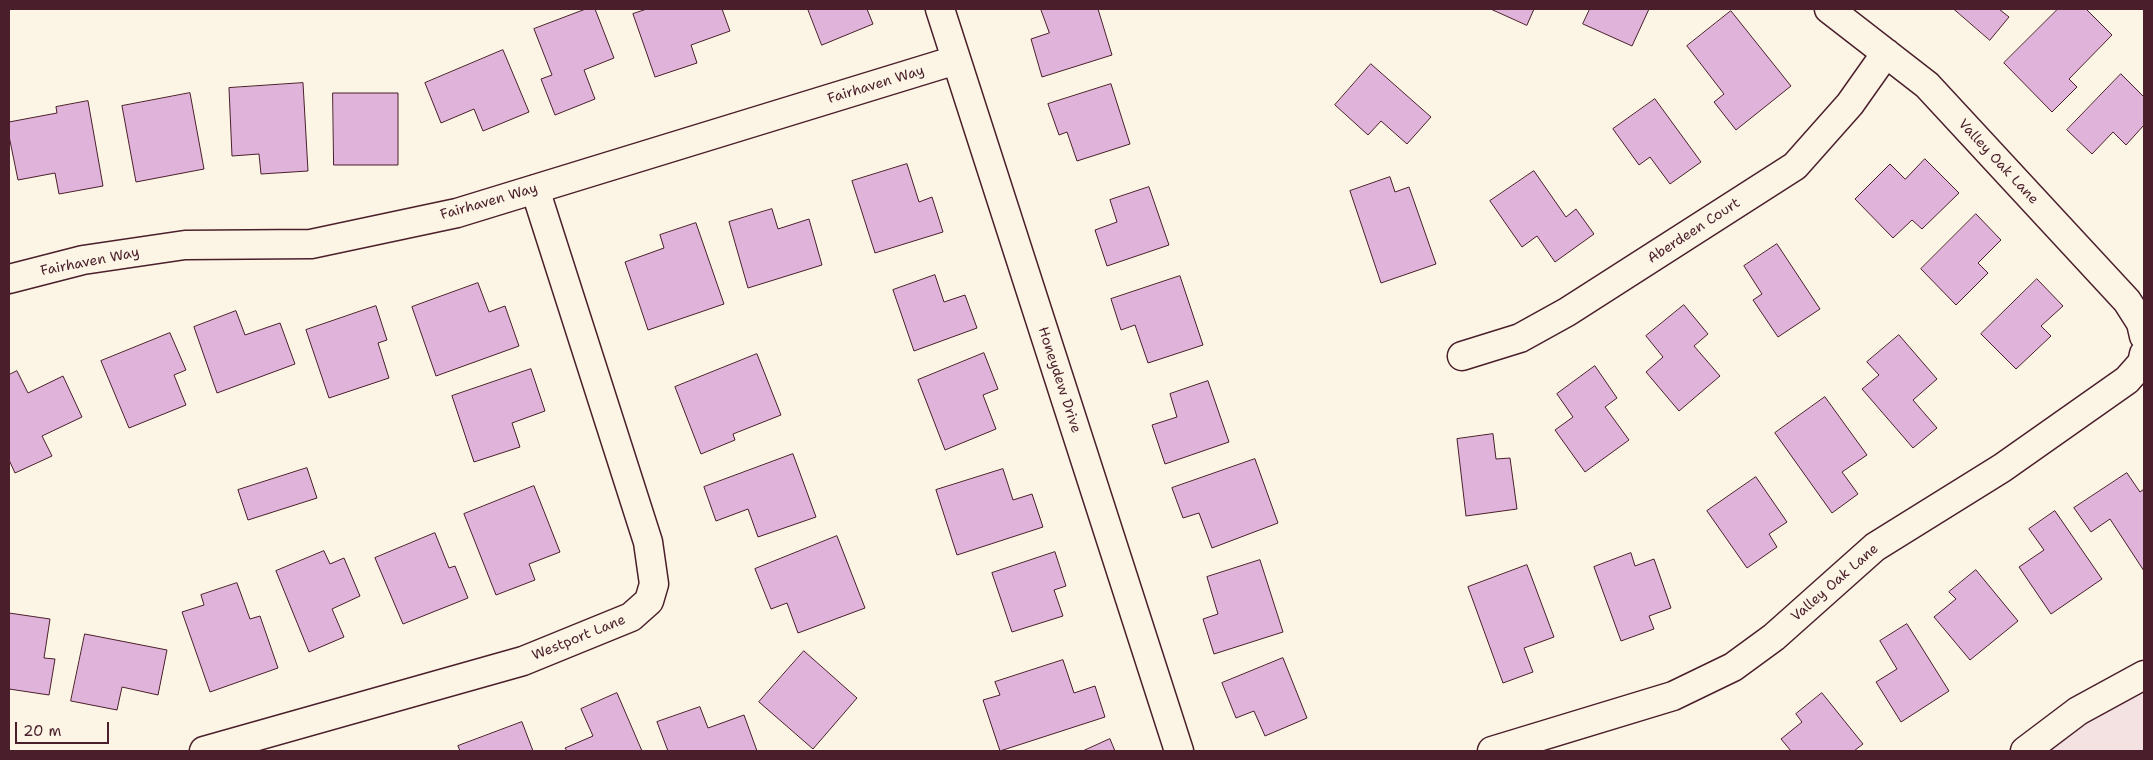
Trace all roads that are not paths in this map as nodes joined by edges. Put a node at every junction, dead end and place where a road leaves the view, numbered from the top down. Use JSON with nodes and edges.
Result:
{"nodes":[{"id":1,"x":940,"y":9,"type":"edge"},
{"id":2,"x":1829,"y":9,"type":"edge"},
{"id":3,"x":1886,"y":53,"type":"junction"},
{"id":4,"x":956,"y":60,"type":"junction"},
{"id":5,"x":535,"y":189,"type":"junction"},
{"id":6,"x":9,"y":279,"type":"edge"},
{"id":7,"x":2144,"y":336,"type":"edge"},
{"id":8,"x":2144,"y":354,"type":"edge"},
{"id":9,"x":1462,"y":356,"type":"dead end"},
{"id":10,"x":2144,"y":675,"type":"edge"},
{"id":11,"x":204,"y":751,"type":"edge"},
{"id":12,"x":1179,"y":751,"type":"edge"},
{"id":13,"x":1492,"y":751,"type":"edge"},
{"id":14,"x":2026,"y":751,"type":"edge"}],
"edges":[{"from":1,"to":4,"type":"street","name":"Honeydew Drive"},
{"from":2,"to":3,"type":"street","name":"Valley Oak Lane"},
{"from":3,"to":7,"type":"street","name":"Valley Oak Lane"},
{"from":3,"to":9,"type":"street","name":"Aberdeen Court"},
{"from":4,"to":5,"type":"street","name":"Fairhaven Way"},
{"from":4,"to":12,"type":"street","name":"Honeydew Drive"},
{"from":5,"to":6,"type":"street","name":"Fairhaven Way"},
{"from":5,"to":11,"type":"street","name":"Westport Lane"},
{"from":8,"to":13,"type":"street","name":"Valley Oak Lane"},
{"from":10,"to":14,"type":"street"}]}
